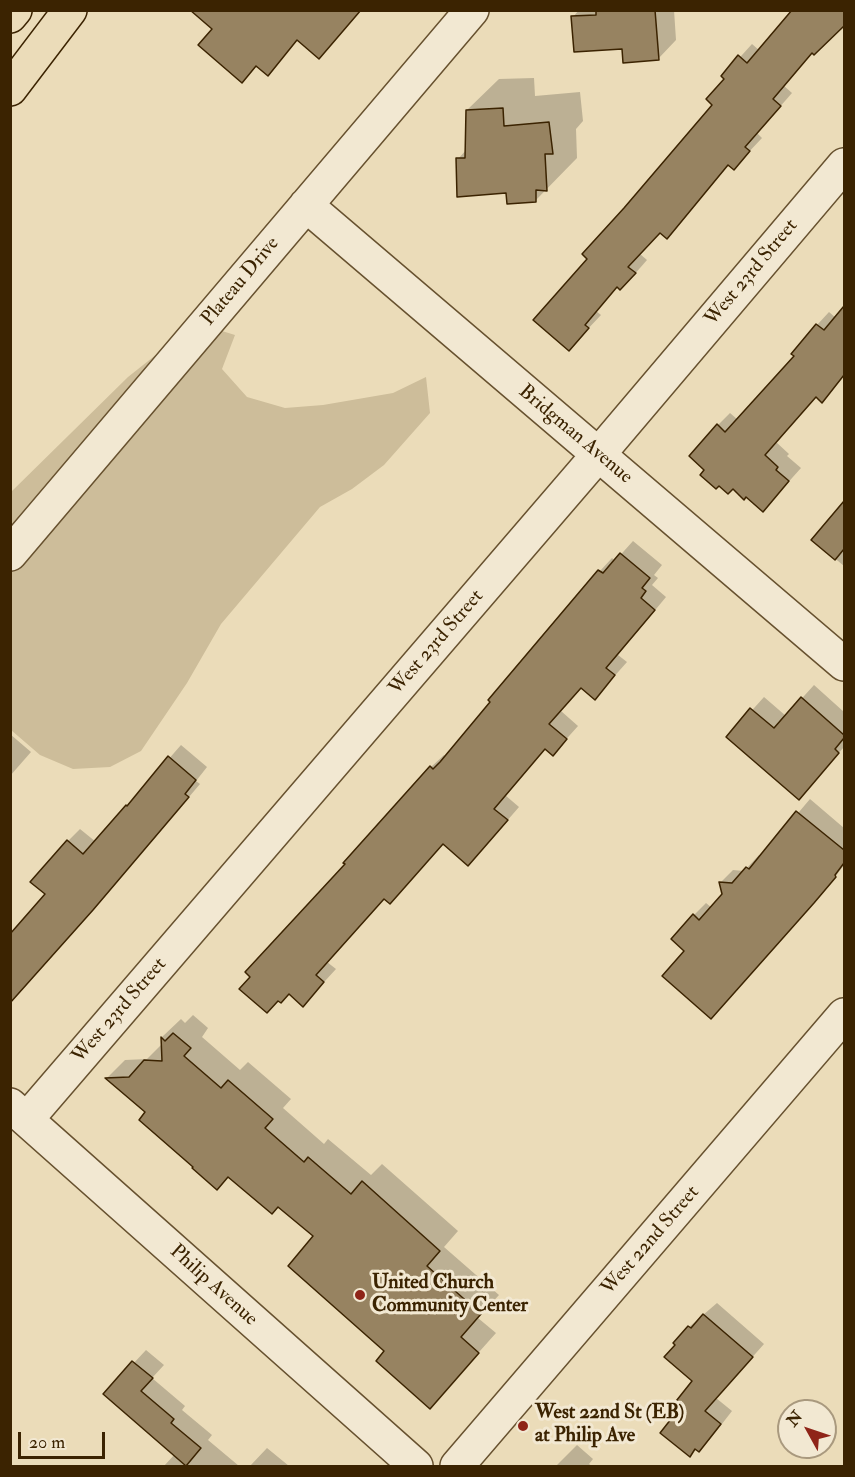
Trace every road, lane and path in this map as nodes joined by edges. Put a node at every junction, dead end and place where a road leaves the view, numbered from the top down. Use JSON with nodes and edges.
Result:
{"nodes":[{"id":1,"x":15,"y":10,"type":"edge"},
{"id":2,"x":67,"y":10,"type":"edge"},
{"id":3,"x":472,"y":10,"type":"edge"},
{"id":4,"x":10,"y":15,"type":"edge"},
{"id":5,"x":10,"y":76,"type":"edge"},
{"id":6,"x":10,"y":89,"type":"edge"},
{"id":7,"x":844,"y":165,"type":"edge"},
{"id":8,"x":306,"y":205,"type":"junction"},
{"id":9,"x":598,"y":455,"type":"junction"},
{"id":10,"x":10,"y":554,"type":"edge"},
{"id":11,"x":844,"y":664,"type":"edge"},
{"id":12,"x":844,"y":1015,"type":"edge"},
{"id":13,"x":19,"y":1112,"type":"edge"},
{"id":14,"x":416,"y":1467,"type":"edge"},
{"id":15,"x":457,"y":1467,"type":"edge"}],
"edges":[{"from":1,"to":4,"type":"highway"},
{"from":2,"to":5,"type":"highway"},
{"from":2,"to":6,"type":"highway"},
{"from":3,"to":8,"type":"street","name":"Plateau Drive"},
{"from":7,"to":9,"type":"street","name":"West 23rd Street"},
{"from":8,"to":9,"type":"street","name":"Bridgman Avenue"},
{"from":8,"to":10,"type":"street","name":"Plateau Drive"},
{"from":9,"to":11,"type":"street","name":"Bridgman Avenue"},
{"from":9,"to":13,"type":"street","name":"West 23rd Street"},
{"from":12,"to":15,"type":"street","name":"West 22nd Street"},
{"from":13,"to":14,"type":"street","name":"Philip Avenue"}]}
